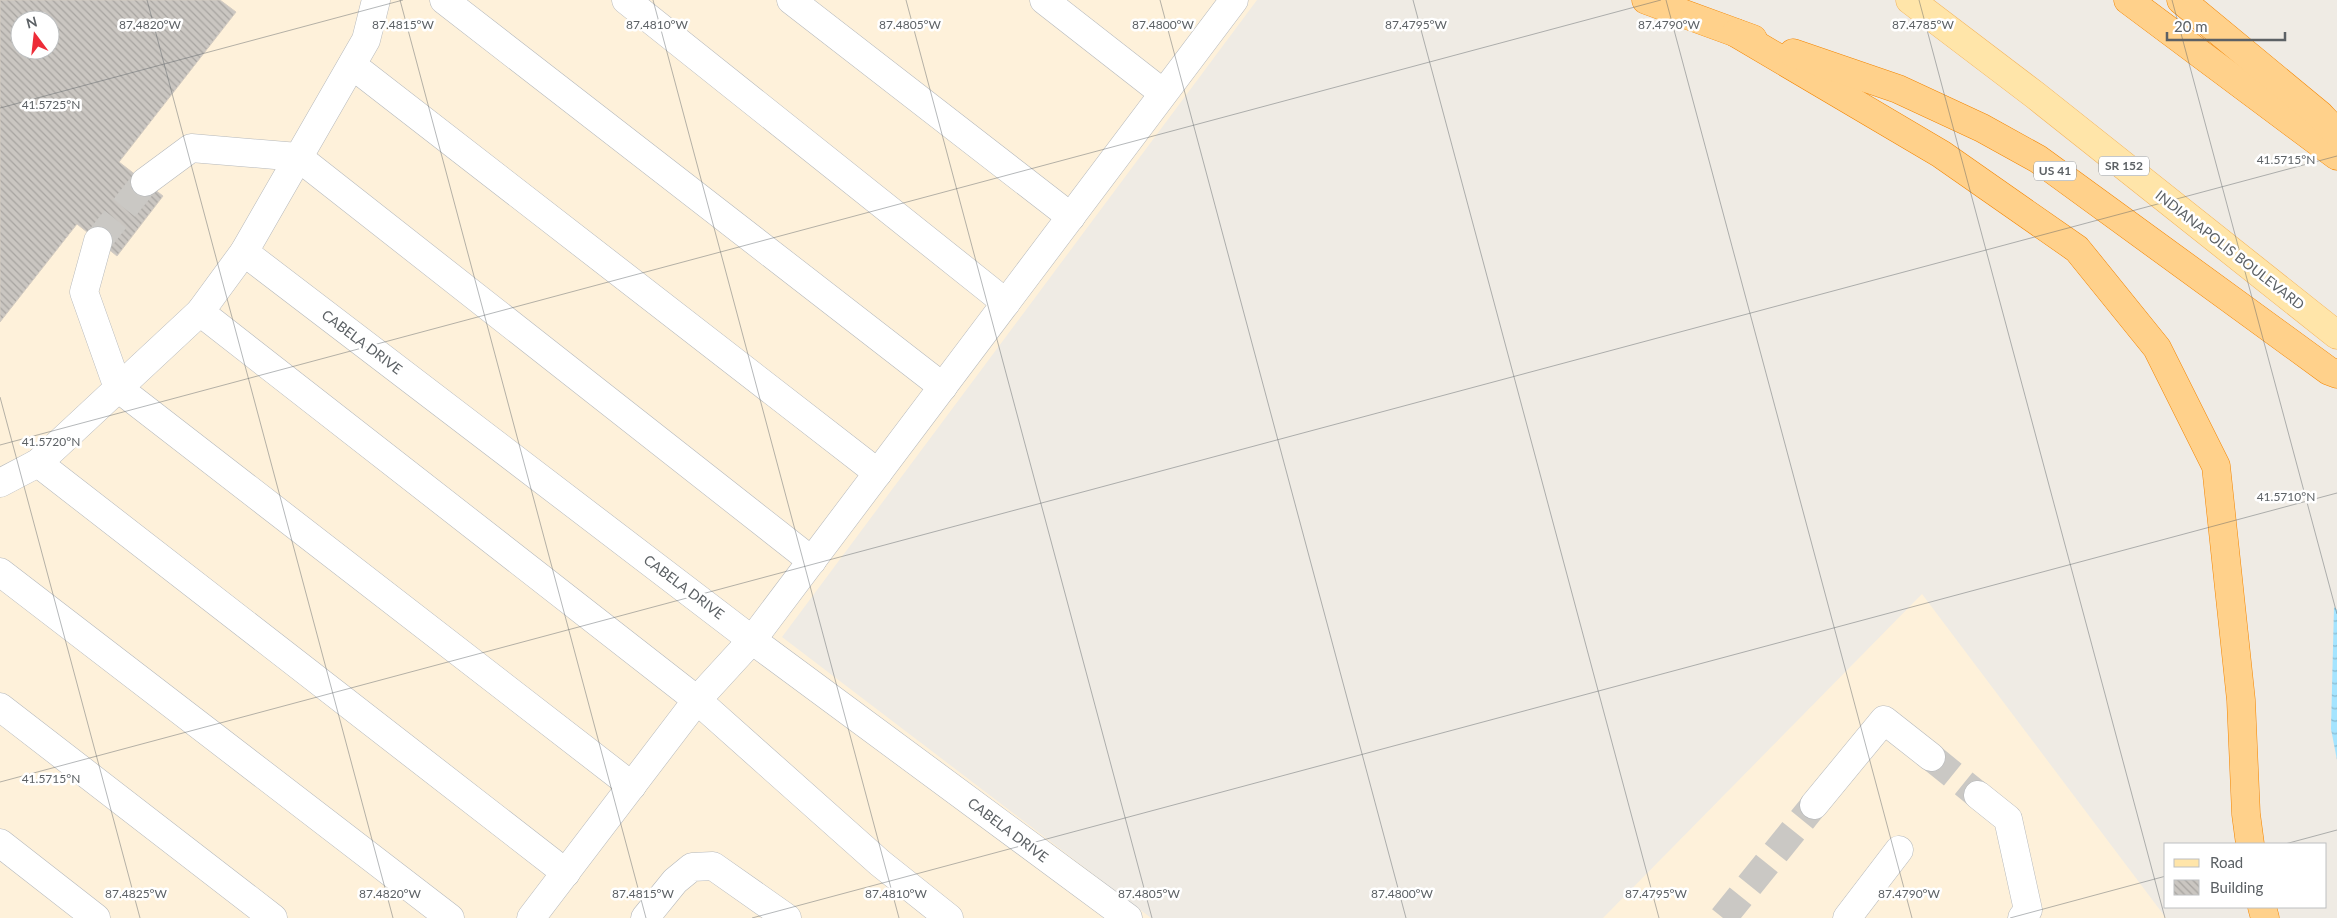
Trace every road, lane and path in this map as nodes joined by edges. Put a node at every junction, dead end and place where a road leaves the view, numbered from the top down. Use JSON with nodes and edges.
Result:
{"nodes":[{"id":1,"x":376,"y":0,"type":"edge"},
{"id":2,"x":444,"y":0,"type":"edge"},
{"id":3,"x":626,"y":0,"type":"edge"},
{"id":4,"x":791,"y":0,"type":"edge"},
{"id":5,"x":1044,"y":0,"type":"edge"},
{"id":6,"x":1234,"y":0,"type":"edge"},
{"id":7,"x":1646,"y":0,"type":"edge"},
{"id":8,"x":1910,"y":0,"type":"edge"},
{"id":9,"x":2128,"y":0,"type":"edge"},
{"id":10,"x":2181,"y":0,"type":"edge"},
{"id":11,"x":1736,"y":33,"type":"junction"},
{"id":12,"x":352,"y":65,"type":"junction"},
{"id":13,"x":1164,"y":94,"type":"junction"},
{"id":14,"x":2337,"y":133,"type":"edge"},
{"id":15,"x":2337,"y":156,"type":"edge"},
{"id":16,"x":298,"y":157,"type":"junction"},
{"id":17,"x":145,"y":182,"type":"tunnel mouth"},
{"id":18,"x":1071,"y":217,"type":"junction"},
{"id":19,"x":98,"y":241,"type":"tunnel mouth"},
{"id":20,"x":244,"y":252,"type":"junction"},
{"id":21,"x":1006,"y":303,"type":"junction"},
{"id":22,"x":200,"y":312,"type":"junction"},
{"id":23,"x":2337,"y":335,"type":"edge"},
{"id":24,"x":2337,"y":374,"type":"edge"},
{"id":25,"x":943,"y":386,"type":"junction"},
{"id":26,"x":118,"y":388,"type":"junction"},
{"id":27,"x":38,"y":462,"type":"junction"},
{"id":28,"x":878,"y":474,"type":"junction"},
{"id":29,"x":0,"y":483,"type":"edge"},
{"id":30,"x":812,"y":560,"type":"junction"},
{"id":31,"x":0,"y":572,"type":"edge"},
{"id":32,"x":752,"y":640,"type":"junction"},
{"id":33,"x":696,"y":700,"type":"junction"},
{"id":34,"x":0,"y":707,"type":"edge"},
{"id":35,"x":1931,"y":757,"type":"tunnel mouth"},
{"id":36,"x":632,"y":786,"type":"junction"},
{"id":37,"x":1978,"y":795,"type":"tunnel mouth"},
{"id":38,"x":1814,"y":804,"type":"tunnel mouth"},
{"id":39,"x":0,"y":843,"type":"edge"},
{"id":40,"x":2250,"y":843,"type":"edge"},
{"id":41,"x":1899,"y":850,"type":"dead end"},
{"id":42,"x":566,"y":873,"type":"junction"},
{"id":43,"x":96,"y":918,"type":"edge"},
{"id":44,"x":273,"y":918,"type":"edge"},
{"id":45,"x":450,"y":918,"type":"edge"},
{"id":46,"x":531,"y":918,"type":"edge"},
{"id":47,"x":645,"y":918,"type":"edge"},
{"id":48,"x":787,"y":918,"type":"edge"},
{"id":49,"x":949,"y":918,"type":"edge"},
{"id":50,"x":1128,"y":918,"type":"edge"},
{"id":51,"x":1846,"y":918,"type":"edge"},
{"id":52,"x":2022,"y":918,"type":"edge"}],
"edges":[{"from":1,"to":12,"type":"lane"},
{"from":2,"to":25,"type":"lane"},
{"from":3,"to":21,"type":"lane"},
{"from":4,"to":18,"type":"lane"},
{"from":5,"to":13,"type":"lane"},
{"from":6,"to":13,"type":"lane"},
{"from":7,"to":11,"type":"highway","number":"US 41"},
{"from":8,"to":23,"type":"main road","name":"INDIANAPOLIS BOULEVARD","number":"SR 152"},
{"from":9,"to":15,"type":"highway"},
{"from":10,"to":14,"type":"highway"},
{"from":11,"to":24,"type":"highway","number":"US 41"},
{"from":11,"to":40,"type":"highway"},
{"from":12,"to":16,"type":"lane"},
{"from":12,"to":28,"type":"lane"},
{"from":13,"to":18,"type":"lane"},
{"from":16,"to":17,"type":"lane"},
{"from":16,"to":20,"type":"lane"},
{"from":16,"to":30,"type":"lane"},
{"from":18,"to":21,"type":"lane"},
{"from":19,"to":26,"type":"lane"},
{"from":20,"to":22,"type":"lane"},
{"from":20,"to":32,"type":"lane","name":"CABELA DRIVE"},
{"from":21,"to":25,"type":"lane"},
{"from":22,"to":26,"type":"lane"},
{"from":22,"to":33,"type":"lane"},
{"from":25,"to":28,"type":"lane"},
{"from":26,"to":27,"type":"lane"},
{"from":26,"to":36,"type":"lane"},
{"from":27,"to":29,"type":"lane"},
{"from":27,"to":42,"type":"lane"},
{"from":28,"to":30,"type":"lane"},
{"from":30,"to":32,"type":"lane"},
{"from":31,"to":45,"type":"lane"},
{"from":32,"to":33,"type":"lane"},
{"from":32,"to":50,"type":"lane","name":"CABELA DRIVE"},
{"from":33,"to":36,"type":"lane"},
{"from":33,"to":49,"type":"lane"},
{"from":34,"to":44,"type":"lane"},
{"from":35,"to":38,"type":"lane"},
{"from":36,"to":42,"type":"lane"},
{"from":37,"to":52,"type":"lane"},
{"from":39,"to":43,"type":"lane"},
{"from":41,"to":51,"type":"lane"},
{"from":42,"to":46,"type":"lane"},
{"from":47,"to":48,"type":"lane"}]}
